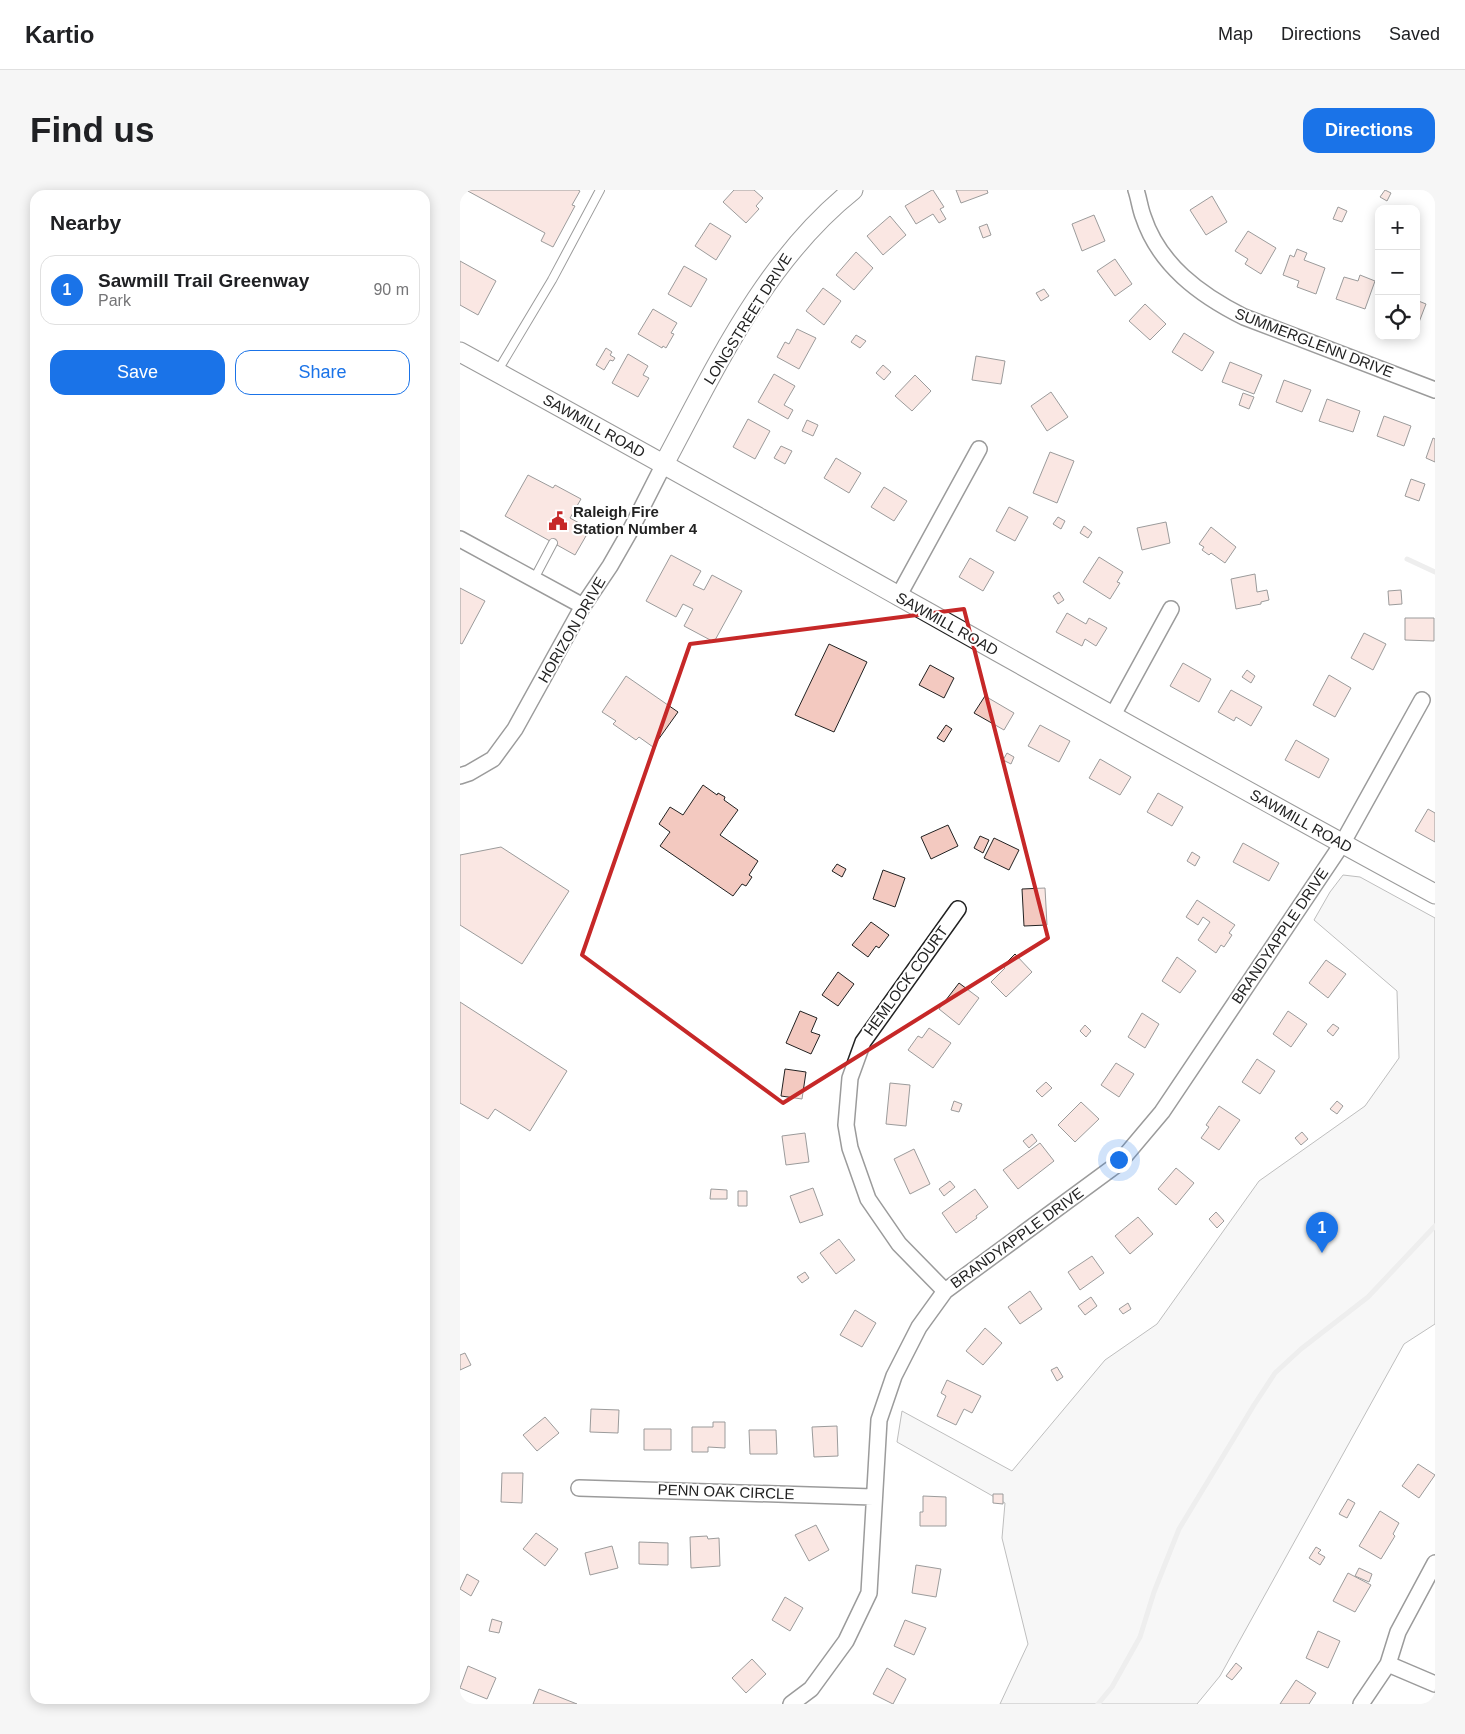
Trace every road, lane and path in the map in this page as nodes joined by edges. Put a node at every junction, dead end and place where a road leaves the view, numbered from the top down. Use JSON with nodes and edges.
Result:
{"nodes":[{"id":1,"x":600,"y":190,"type":"edge"},
{"id":2,"x":853,"y":190,"type":"edge"},
{"id":3,"x":1136,"y":190,"type":"edge"},
{"id":4,"x":460,"y":352,"type":"edge"},
{"id":5,"x":497,"y":372,"type":"junction"},
{"id":6,"x":1435,"y":390,"type":"edge"},
{"id":7,"x":979,"y":449,"type":"dead end"},
{"id":8,"x":664,"y":464,"type":"junction"},
{"id":9,"x":460,"y":539,"type":"edge"},
{"id":10,"x":553,"y":543,"type":"dead end"},
{"id":11,"x":534,"y":579,"type":"junction"},
{"id":12,"x":898,"y":597,"type":"junction"},
{"id":13,"x":583,"y":606,"type":"junction"},
{"id":14,"x":1171,"y":609,"type":"dead end"},
{"id":15,"x":1422,"y":700,"type":"dead end"},
{"id":16,"x":1113,"y":715,"type":"junction"},
{"id":17,"x":460,"y":776,"type":"edge"},
{"id":18,"x":1342,"y":844,"type":"junction"},
{"id":19,"x":1435,"y":894,"type":"edge"},
{"id":20,"x":958,"y":909,"type":"dead end"},
{"id":21,"x":945,"y":1291,"type":"junction"},
{"id":22,"x":579,"y":1488,"type":"dead end"},
{"id":23,"x":873,"y":1496,"type":"junction"},
{"id":24,"x":1435,"y":1563,"type":"edge"},
{"id":25,"x":1388,"y":1664,"type":"junction"},
{"id":26,"x":1435,"y":1684,"type":"edge"},
{"id":27,"x":791,"y":1704,"type":"edge"},
{"id":28,"x":1361,"y":1704,"type":"edge"}],
"edges":[{"from":1,"to":5,"type":"lane"},
{"from":2,"to":8,"type":"street","name":"LONGSTREET DRIVE"},
{"from":3,"to":6,"type":"street","name":"SUMMERGLENN DRIVE"},
{"from":4,"to":5,"type":"street","name":"SAWMILL ROAD"},
{"from":5,"to":8,"type":"street","name":"SAWMILL ROAD"},
{"from":7,"to":12,"type":"street"},
{"from":8,"to":12,"type":"street","name":"SAWMILL ROAD"},
{"from":8,"to":13,"type":"street","name":"HORIZON DRIVE"},
{"from":9,"to":11,"type":"street"},
{"from":10,"to":11,"type":"lane"},
{"from":11,"to":13,"type":"street"},
{"from":12,"to":16,"type":"street","name":"SAWMILL ROAD"},
{"from":13,"to":17,"type":"street","name":"HORIZON DRIVE"},
{"from":14,"to":16,"type":"street"},
{"from":15,"to":18,"type":"street","name":"BRANDYAPPLE DRIVE"},
{"from":16,"to":18,"type":"street","name":"SAWMILL ROAD"},
{"from":18,"to":19,"type":"street","name":"SAWMILL ROAD"},
{"from":18,"to":21,"type":"street","name":"BRANDYAPPLE DRIVE"},
{"from":20,"to":21,"type":"street","name":"HEMLOCK COURT"},
{"from":21,"to":23,"type":"street","name":"BRANDYAPPLE DRIVE"},
{"from":22,"to":23,"type":"street","name":"PENN OAK CIRCLE"},
{"from":23,"to":27,"type":"street","name":"BRANDYAPPLE DRIVE"},
{"from":24,"to":25,"type":"street"},
{"from":25,"to":26,"type":"street"},
{"from":25,"to":28,"type":"street"}]}
